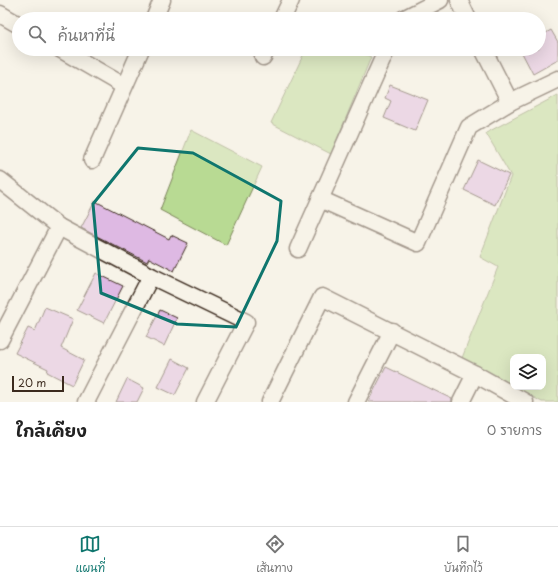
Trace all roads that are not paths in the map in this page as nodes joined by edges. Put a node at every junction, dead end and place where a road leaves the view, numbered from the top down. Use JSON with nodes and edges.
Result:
{"nodes":[{"id":1,"x":162,"y":0,"type":"edge"},
{"id":2,"x":291,"y":0,"type":"edge"},
{"id":3,"x":440,"y":0,"type":"edge"},
{"id":4,"x":459,"y":0,"type":"edge"},
{"id":5,"x":157,"y":12,"type":"edge"},
{"id":6,"x":285,"y":12,"type":"edge"},
{"id":7,"x":417,"y":12,"type":"edge"},
{"id":8,"x":465,"y":12,"type":"edge"},
{"id":9,"x":0,"y":14,"type":"edge"},
{"id":10,"x":12,"y":21,"type":"edge"},
{"id":11,"x":72,"y":56,"type":"edge"},
{"id":12,"x":138,"y":56,"type":"edge"},
{"id":13,"x":384,"y":56,"type":"edge"},
{"id":14,"x":487,"y":56,"type":"edge"},
{"id":15,"x":558,"y":79,"type":"edge"},
{"id":16,"x":124,"y":86,"type":"junction"},
{"id":17,"x":510,"y":102,"type":"junction"},
{"id":18,"x":92,"y":160,"type":"dead end"},
{"id":19,"x":0,"y":180,"type":"edge"},
{"id":20,"x":320,"y":199,"type":"junction"},
{"id":21,"x":59,"y":227,"type":"junction"},
{"id":22,"x":298,"y":250,"type":"dead end"},
{"id":23,"x":151,"y":276,"type":"junction"},
{"id":24,"x":392,"y":331,"type":"junction"},
{"id":25,"x":0,"y":340,"type":"edge"},
{"id":26,"x":475,"y":374,"type":"junction"},
{"id":27,"x":86,"y":402,"type":"edge"},
{"id":28,"x":205,"y":402,"type":"edge"},
{"id":29,"x":270,"y":402,"type":"edge"},
{"id":30,"x":356,"y":402,"type":"edge"},
{"id":31,"x":461,"y":402,"type":"edge"},
{"id":32,"x":525,"y":402,"type":"edge"}],
"edges":[{"from":1,"to":5,"type":"street"},
{"from":2,"to":6,"type":"street"},
{"from":3,"to":7,"type":"street"},
{"from":4,"to":8,"type":"street"},
{"from":9,"to":10,"type":"street"},
{"from":11,"to":16,"type":"street"},
{"from":12,"to":16,"type":"street"},
{"from":13,"to":20,"type":"street"},
{"from":14,"to":17,"type":"street"},
{"from":15,"to":17,"type":"street"},
{"from":16,"to":18,"type":"street"},
{"from":17,"to":20,"type":"street"},
{"from":19,"to":21,"type":"street"},
{"from":20,"to":22,"type":"street"},
{"from":21,"to":23,"type":"street"},
{"from":21,"to":25,"type":"street"},
{"from":23,"to":27,"type":"street"},
{"from":23,"to":28,"type":"street"},
{"from":24,"to":26,"type":"street"},
{"from":24,"to":29,"type":"street"},
{"from":24,"to":30,"type":"street"},
{"from":26,"to":31,"type":"street"},
{"from":26,"to":32,"type":"street"}]}
